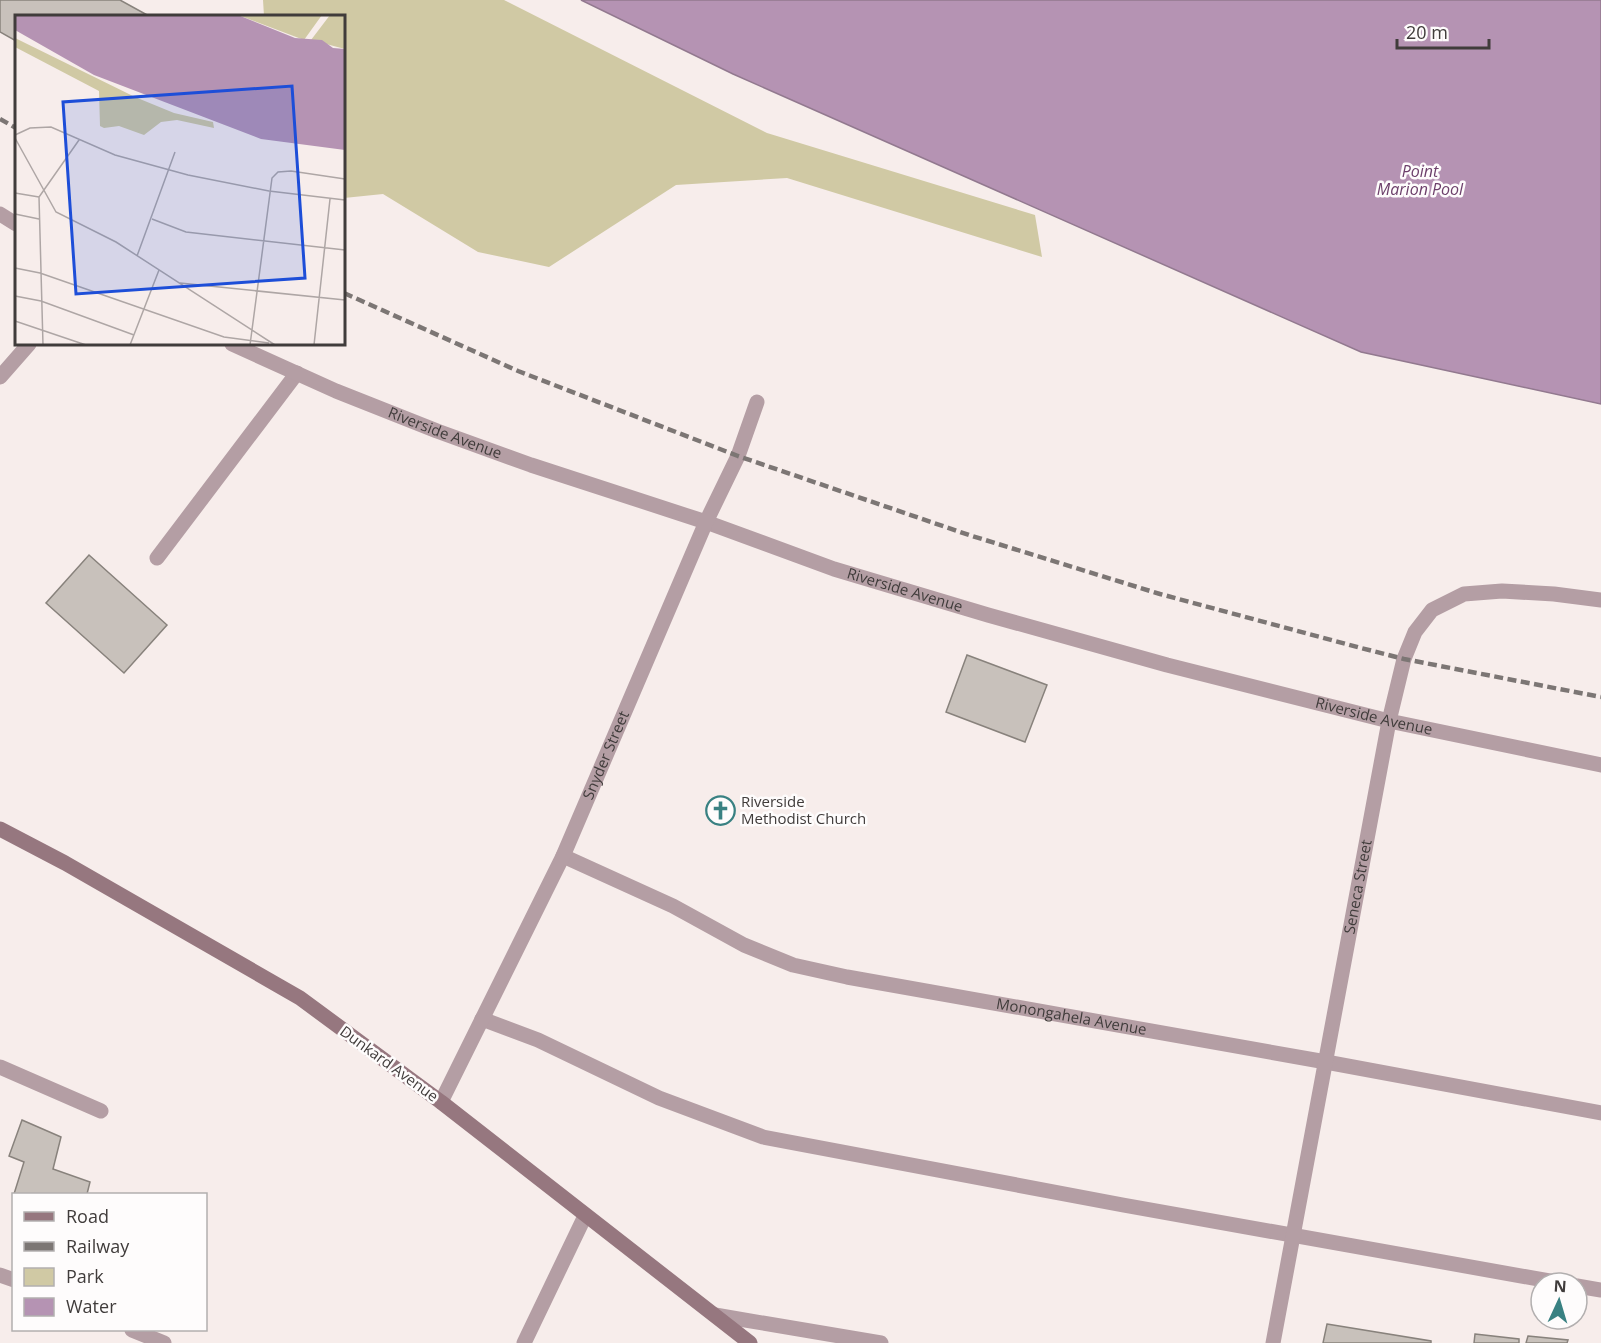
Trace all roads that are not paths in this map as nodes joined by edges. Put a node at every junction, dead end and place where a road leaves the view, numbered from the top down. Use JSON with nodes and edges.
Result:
{"nodes":[{"id":1,"x":0,"y":214,"type":"edge"},
{"id":2,"x":15,"y":223,"type":"edge"},
{"id":3,"x":28,"y":345,"type":"edge"},
{"id":4,"x":234,"y":345,"type":"edge"},
{"id":5,"x":297,"y":373,"type":"junction"},
{"id":6,"x":0,"y":377,"type":"edge"},
{"id":7,"x":757,"y":402,"type":"dead end"},
{"id":8,"x":706,"y":522,"type":"junction"},
{"id":9,"x":157,"y":558,"type":"dead end"},
{"id":10,"x":1601,"y":600,"type":"edge"},
{"id":11,"x":1389,"y":721,"type":"junction"},
{"id":12,"x":1601,"y":765,"type":"edge"},
{"id":13,"x":0,"y":829,"type":"edge"},
{"id":14,"x":563,"y":856,"type":"junction"},
{"id":15,"x":482,"y":1019,"type":"junction"},
{"id":16,"x":1326,"y":1062,"type":"junction"},
{"id":17,"x":0,"y":1067,"type":"edge"},
{"id":18,"x":441,"y":1102,"type":"junction"},
{"id":19,"x":101,"y":1111,"type":"dead end"},
{"id":20,"x":1601,"y":1113,"type":"edge"},
{"id":21,"x":585,"y":1216,"type":"junction"},
{"id":22,"x":1292,"y":1235,"type":"junction"},
{"id":23,"x":1529,"y":1277,"type":"edge"},
{"id":24,"x":715,"y":1316,"type":"junction"},
{"id":25,"x":137,"y":1331,"type":"edge"},
{"id":26,"x":164,"y":1343,"type":"edge"},
{"id":27,"x":524,"y":1343,"type":"edge"},
{"id":28,"x":750,"y":1343,"type":"edge"},
{"id":29,"x":881,"y":1343,"type":"edge"},
{"id":30,"x":1273,"y":1343,"type":"edge"}],
"edges":[{"from":1,"to":2,"type":"street"},
{"from":3,"to":6,"type":"street"},
{"from":4,"to":5,"type":"street","name":"Riverside Avenue"},
{"from":5,"to":8,"type":"street","name":"Riverside Avenue"},
{"from":5,"to":9,"type":"street"},
{"from":7,"to":8,"type":"street","name":"Snyder Street"},
{"from":8,"to":11,"type":"street","name":"Riverside Avenue"},
{"from":8,"to":14,"type":"street","name":"Snyder Street"},
{"from":10,"to":11,"type":"street","name":"Seneca Street"},
{"from":11,"to":12,"type":"street","name":"Riverside Avenue"},
{"from":11,"to":16,"type":"street","name":"Seneca Street"},
{"from":13,"to":18,"type":"main road","name":"Dunkard Avenue"},
{"from":14,"to":15,"type":"street","name":"Snyder Street"},
{"from":14,"to":16,"type":"street","name":"Monongahela Avenue"},
{"from":15,"to":18,"type":"street","name":"Snyder Street"},
{"from":15,"to":22,"type":"street"},
{"from":16,"to":20,"type":"street","name":"Monongahela Avenue"},
{"from":16,"to":22,"type":"street","name":"Seneca Street"},
{"from":17,"to":19,"type":"street"},
{"from":18,"to":21,"type":"main road","name":"Dunkard Avenue"},
{"from":21,"to":24,"type":"main road","name":"Dunkard Avenue"},
{"from":21,"to":27,"type":"street"},
{"from":22,"to":23,"type":"street"},
{"from":22,"to":30,"type":"street","name":"Seneca Street"},
{"from":24,"to":28,"type":"main road","name":"Dunkard Avenue"},
{"from":24,"to":29,"type":"street"},
{"from":25,"to":26,"type":"street"}]}
